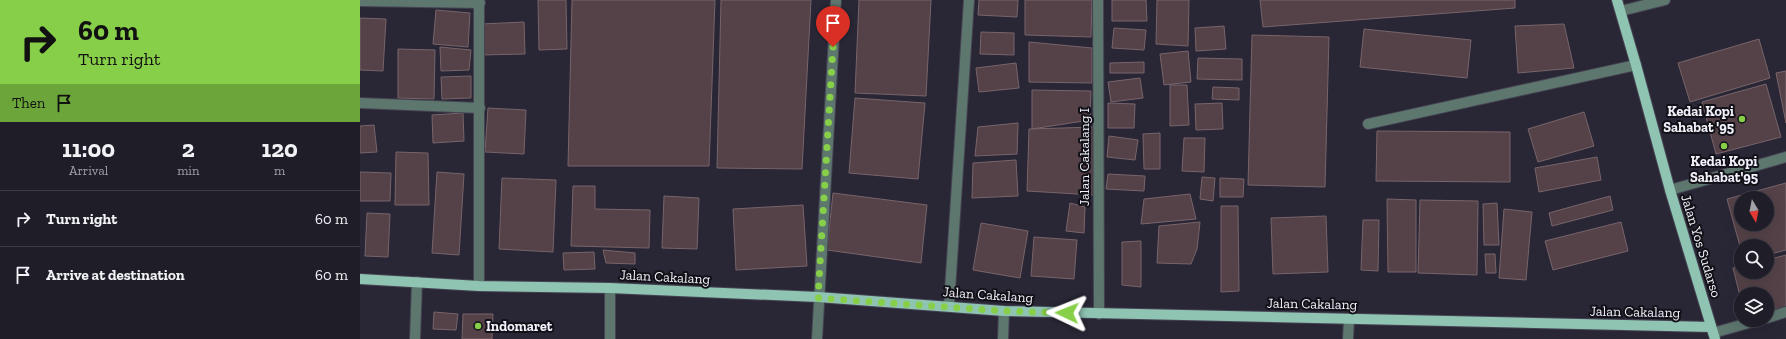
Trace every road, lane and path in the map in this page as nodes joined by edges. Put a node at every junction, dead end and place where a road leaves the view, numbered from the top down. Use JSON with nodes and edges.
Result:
{"nodes":[{"id":1,"x":836,"y":0,"type":"edge"},
{"id":2,"x":969,"y":0,"type":"edge"},
{"id":3,"x":1098,"y":0,"type":"edge"},
{"id":4,"x":1616,"y":0,"type":"edge"},
{"id":5,"x":1665,"y":0,"type":"edge"},
{"id":6,"x":360,"y":1,"type":"edge"},
{"id":7,"x":480,"y":1,"type":"edge"},
{"id":8,"x":1621,"y":11,"type":"junction"},
{"id":9,"x":1636,"y":65,"type":"junction"},
{"id":10,"x":360,"y":103,"type":"edge"},
{"id":11,"x":480,"y":108,"type":"junction"},
{"id":12,"x":1368,"y":124,"type":"dead end"},
{"id":13,"x":1786,"y":157,"type":"edge"},
{"id":14,"x":1670,"y":190,"type":"junction"},
{"id":15,"x":360,"y":279,"type":"edge"},
{"id":16,"x":417,"y":282,"type":"junction"},
{"id":17,"x":479,"y":286,"type":"junction"},
{"id":18,"x":610,"y":288,"type":"junction"},
{"id":19,"x":818,"y":298,"type":"junction"},
{"id":20,"x":949,"y":306,"type":"junction"},
{"id":21,"x":1004,"y":311,"type":"junction"},
{"id":22,"x":1786,"y":312,"type":"edge"},
{"id":23,"x":1099,"y":314,"type":"junction"},
{"id":24,"x":1774,"y":316,"type":"edge"},
{"id":25,"x":1349,"y":319,"type":"junction"},
{"id":26,"x":1734,"y":327,"type":"edge"},
{"id":27,"x":1713,"y":333,"type":"edge"},
{"id":28,"x":415,"y":339,"type":"edge"},
{"id":29,"x":610,"y":339,"type":"edge"},
{"id":30,"x":817,"y":339,"type":"edge"},
{"id":31,"x":1003,"y":339,"type":"edge"},
{"id":32,"x":1348,"y":339,"type":"edge"}],
"edges":[{"from":1,"to":19,"type":"street"},
{"from":2,"to":20,"type":"street"},
{"from":3,"to":23,"type":"street","name":"Jalan Cakalang I"},
{"from":4,"to":8,"type":"main road","name":"Jalan Yos Sudarso"},
{"from":5,"to":8,"type":"street"},
{"from":6,"to":7,"type":"street"},
{"from":7,"to":11,"type":"street"},
{"from":8,"to":9,"type":"main road","name":"Jalan Yos Sudarso"},
{"from":9,"to":12,"type":"street"},
{"from":9,"to":14,"type":"main road","name":"Jalan Yos Sudarso"},
{"from":10,"to":11,"type":"street"},
{"from":11,"to":17,"type":"street"},
{"from":13,"to":14,"type":"street"},
{"from":14,"to":27,"type":"main road","name":"Jalan Yos Sudarso"},
{"from":15,"to":16,"type":"main road","name":"Jalan Cakalang"},
{"from":16,"to":17,"type":"main road","name":"Jalan Cakalang"},
{"from":16,"to":28,"type":"street"},
{"from":17,"to":18,"type":"main road","name":"Jalan Cakalang"},
{"from":18,"to":19,"type":"main road","name":"Jalan Cakalang"},
{"from":18,"to":29,"type":"street"},
{"from":19,"to":20,"type":"main road","name":"Jalan Cakalang"},
{"from":19,"to":30,"type":"street"},
{"from":20,"to":21,"type":"main road","name":"Jalan Cakalang"},
{"from":21,"to":23,"type":"main road","name":"Jalan Cakalang"},
{"from":21,"to":31,"type":"street"},
{"from":22,"to":24,"type":"street"},
{"from":23,"to":25,"type":"main road","name":"Jalan Cakalang"},
{"from":25,"to":27,"type":"main road","name":"Jalan Cakalang"},
{"from":25,"to":32,"type":"street"},
{"from":26,"to":27,"type":"street"}]}
